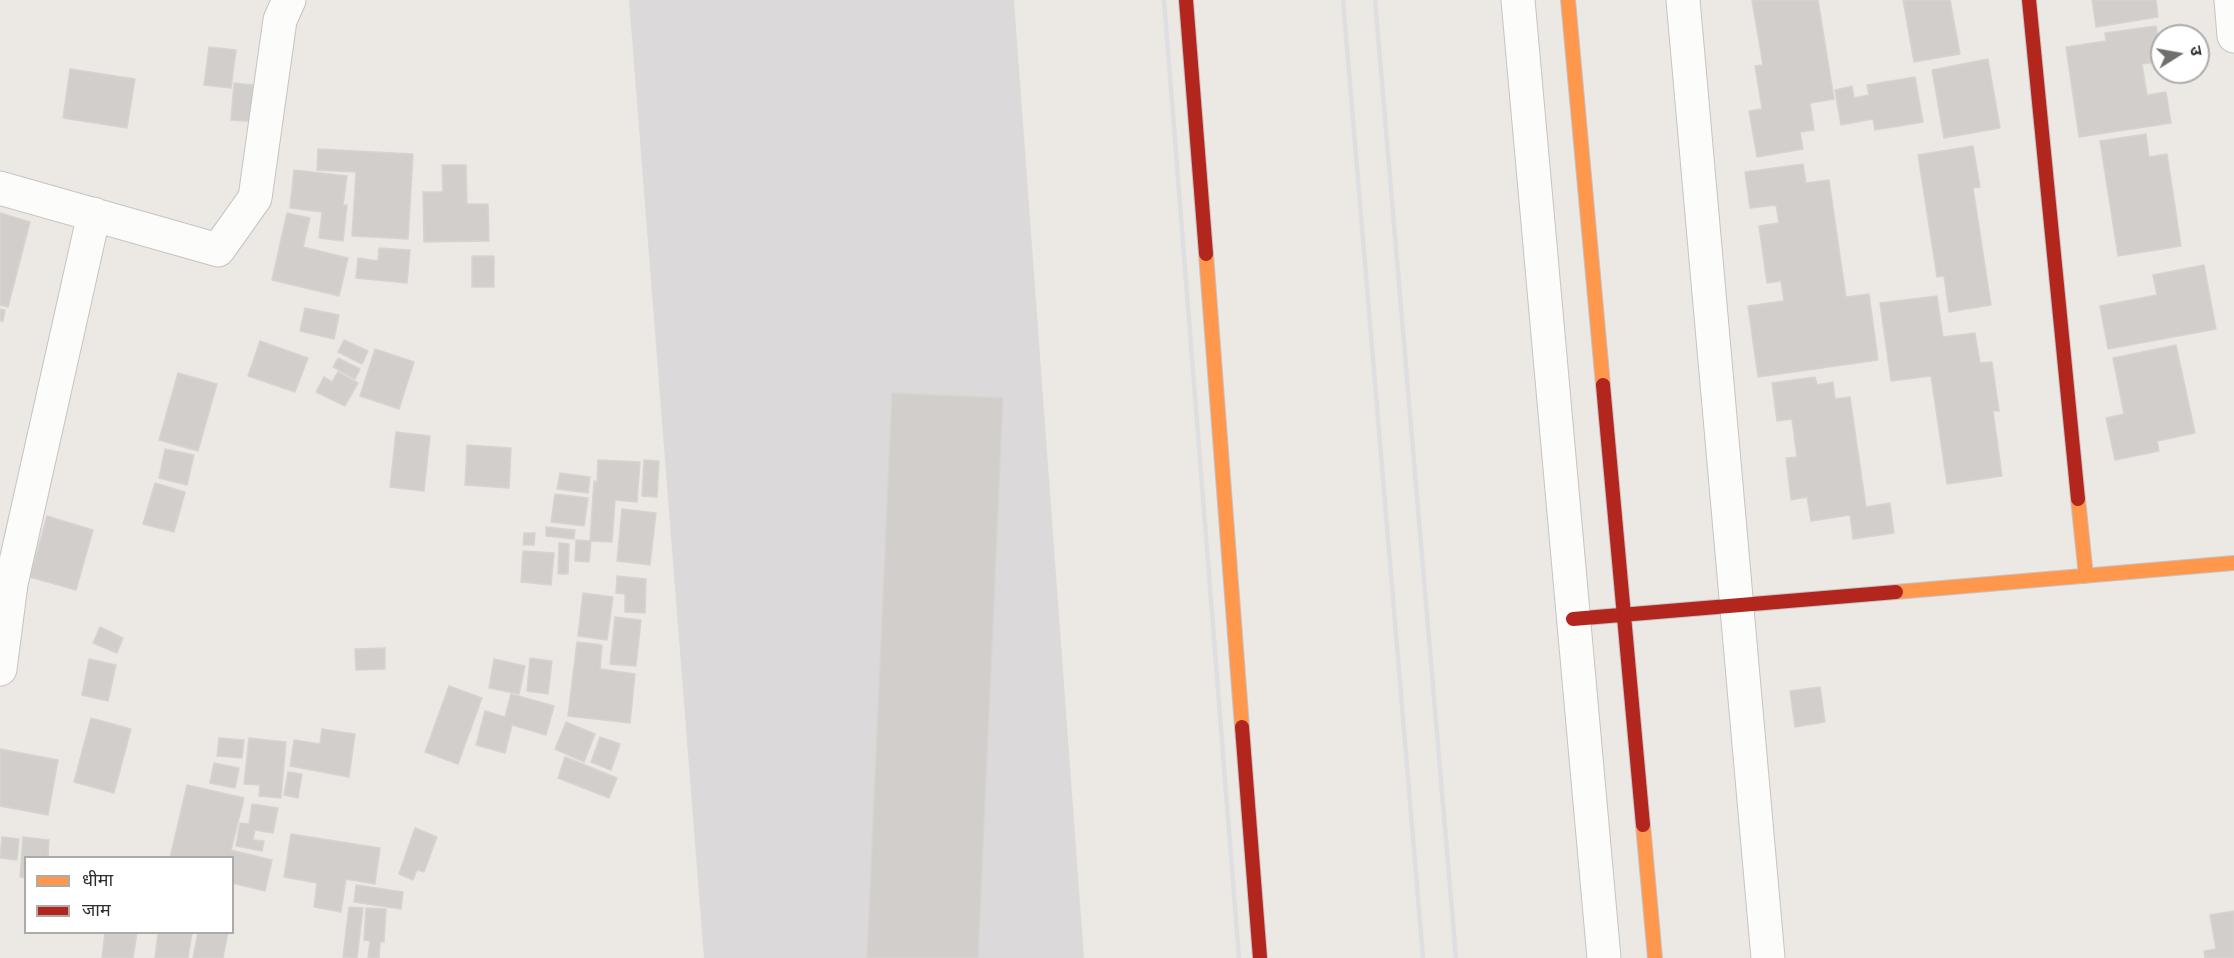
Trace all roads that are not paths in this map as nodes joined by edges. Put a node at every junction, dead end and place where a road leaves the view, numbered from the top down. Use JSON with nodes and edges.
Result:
{"nodes":[{"id":1,"x":289,"y":0,"type":"edge"},
{"id":2,"x":1186,"y":0,"type":"edge"},
{"id":3,"x":1518,"y":0,"type":"edge"},
{"id":4,"x":1568,"y":0,"type":"edge"},
{"id":5,"x":1683,"y":0,"type":"edge"},
{"id":6,"x":2029,"y":0,"type":"edge"},
{"id":7,"x":2231,"y":0,"type":"edge"},
{"id":8,"x":2234,"y":36,"type":"edge"},
{"id":9,"x":0,"y":188,"type":"edge"},
{"id":10,"x":94,"y":214,"type":"junction"},
{"id":11,"x":2234,"y":563,"type":"edge"},
{"id":12,"x":2086,"y":576,"type":"junction"},
{"id":13,"x":5,"y":582,"type":"edge"},
{"id":14,"x":1737,"y":605,"type":"junction"},
{"id":15,"x":1624,"y":614,"type":"junction"},
{"id":16,"x":1573,"y":619,"type":"junction"},
{"id":17,"x":0,"y":669,"type":"edge"},
{"id":18,"x":1260,"y":958,"type":"edge"},
{"id":19,"x":1604,"y":958,"type":"edge"},
{"id":20,"x":1655,"y":958,"type":"edge"},
{"id":21,"x":1768,"y":958,"type":"edge"}],
"edges":[{"from":1,"to":10,"type":"street"},
{"from":2,"to":18,"type":"street"},
{"from":3,"to":16,"type":"street"},
{"from":4,"to":15,"type":"street"},
{"from":5,"to":14,"type":"street"},
{"from":6,"to":12,"type":"street"},
{"from":7,"to":8,"type":"street"},
{"from":9,"to":10,"type":"street"},
{"from":10,"to":13,"type":"street"},
{"from":11,"to":12,"type":"street"},
{"from":12,"to":14,"type":"street"},
{"from":13,"to":17,"type":"street"},
{"from":14,"to":15,"type":"street"},
{"from":14,"to":21,"type":"street"},
{"from":15,"to":16,"type":"street"},
{"from":15,"to":20,"type":"street"},
{"from":16,"to":19,"type":"street"}]}
